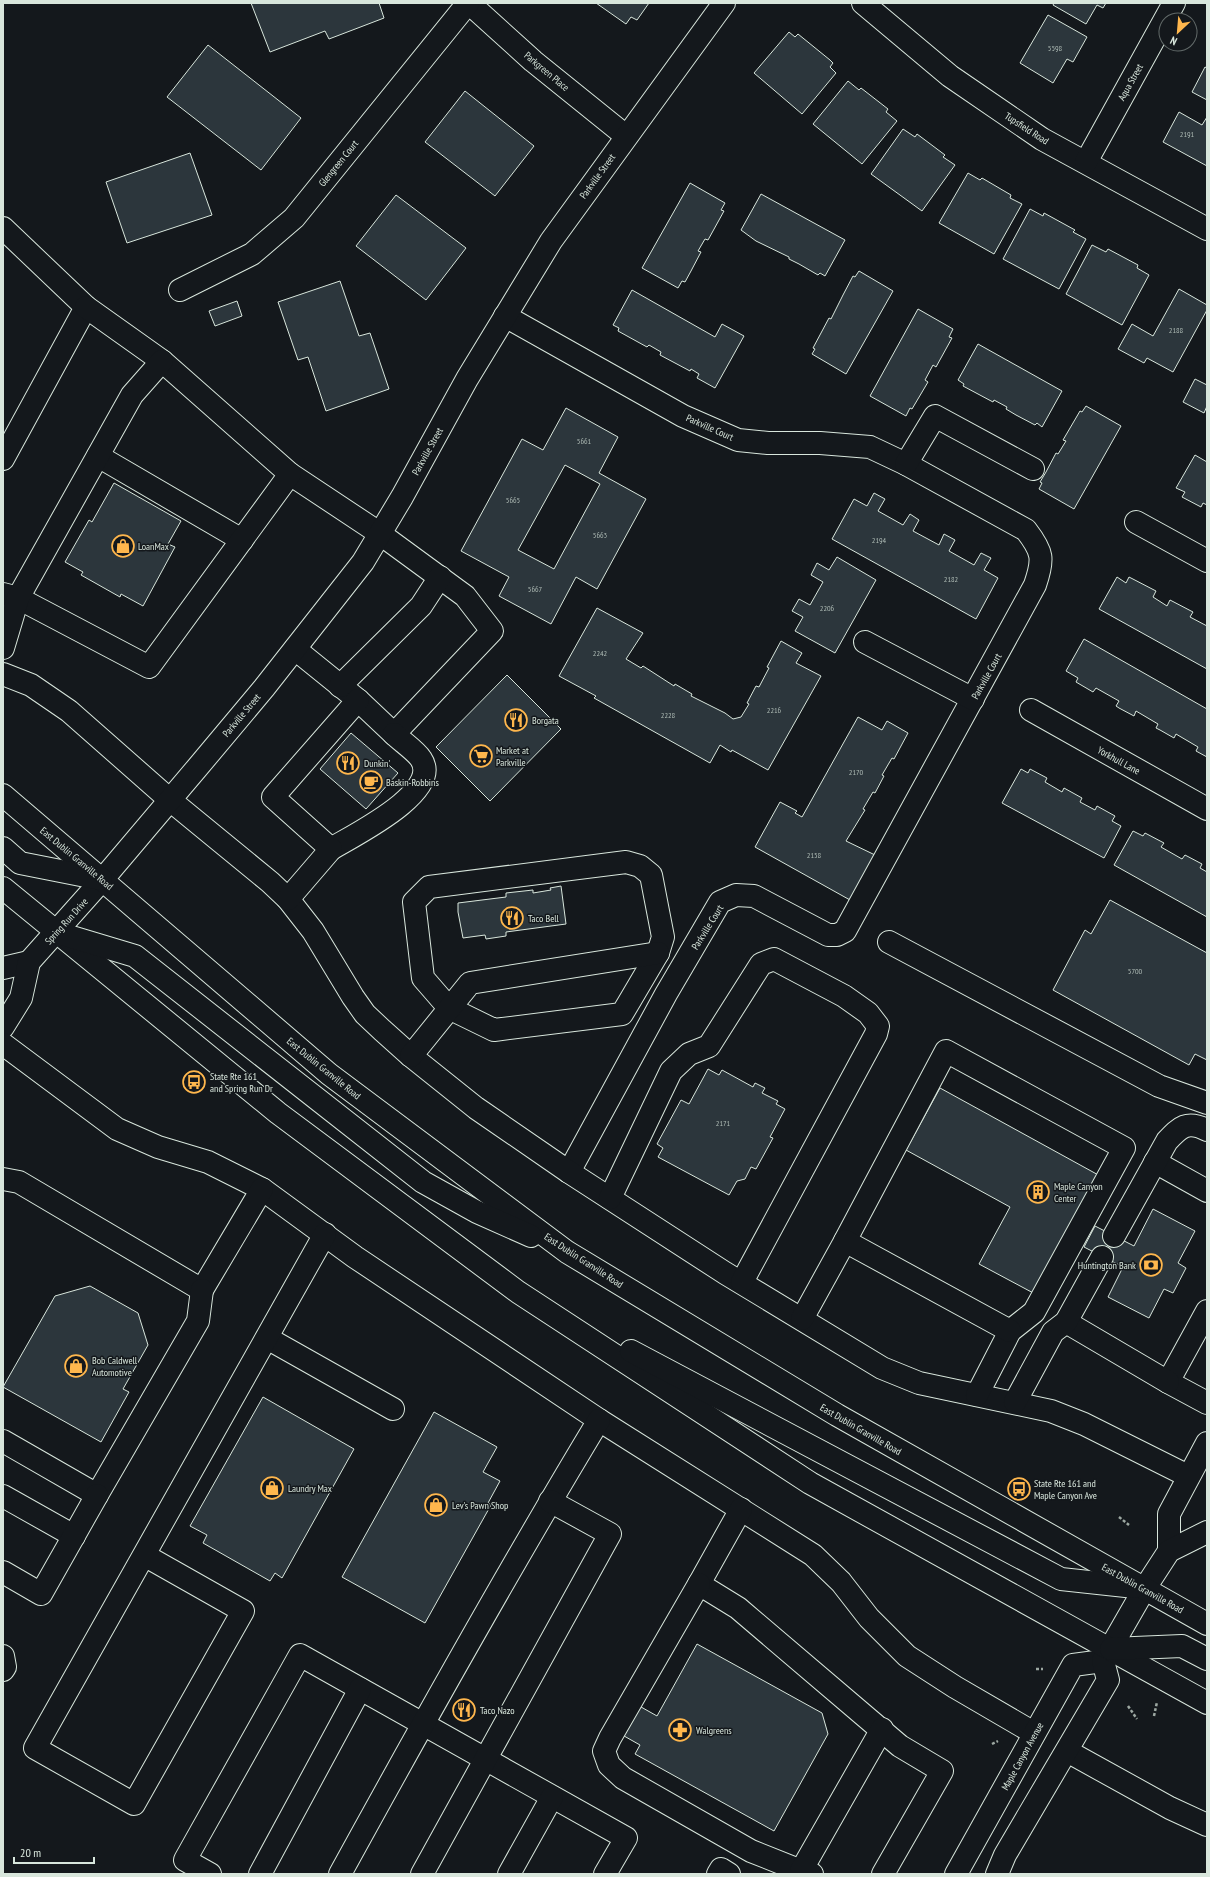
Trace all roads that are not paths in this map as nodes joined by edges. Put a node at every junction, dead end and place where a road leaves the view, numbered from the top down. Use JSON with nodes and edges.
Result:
{"nodes":[{"id":1,"x":469,"y":3,"type":"edge"},
{"id":2,"x":724,"y":3,"type":"edge"},
{"id":3,"x":863,"y":3,"type":"edge"},
{"id":4,"x":1174,"y":3,"type":"edge"},
{"id":5,"x":626,"y":136,"type":"junction"},
{"id":6,"x":1086,"y":162,"type":"junction"},
{"id":7,"x":3,"y":228,"type":"edge"},
{"id":8,"x":1207,"y":229,"type":"edge"},
{"id":9,"x":180,"y":290,"type":"dead end"},
{"id":10,"x":86,"y":306,"type":"junction"},
{"id":11,"x":505,"y":316,"type":"junction"},
{"id":12,"x":162,"y":361,"type":"junction"},
{"id":13,"x":98,"y":456,"type":"junction"},
{"id":14,"x":3,"y":458,"type":"edge"},
{"id":15,"x":906,"y":464,"type":"junction"},
{"id":16,"x":1033,"y":469,"type":"dead end"},
{"id":17,"x":290,"y":474,"type":"junction"},
{"id":18,"x":1136,"y":522,"type":"dead end"},
{"id":19,"x":380,"y":533,"type":"junction"},
{"id":20,"x":242,"y":540,"type":"junction"},
{"id":21,"x":1207,"y":561,"type":"edge"},
{"id":22,"x":440,"y":577,"type":"junction"},
{"id":23,"x":10,"y":596,"type":"edge"},
{"id":24,"x":865,"y":642,"type":"dead end"},
{"id":25,"x":3,"y":648,"type":"edge"},
{"id":26,"x":295,"y":648,"type":"junction"},
{"id":27,"x":3,"y":674,"type":"edge"},
{"id":28,"x":340,"y":686,"type":"junction"},
{"id":29,"x":973,"y":699,"type":"junction"},
{"id":30,"x":358,"y":700,"type":"junction"},
{"id":31,"x":1031,"y":710,"type":"dead end"},
{"id":32,"x":394,"y":734,"type":"junction"},
{"id":33,"x":3,"y":795,"type":"edge"},
{"id":34,"x":170,"y":800,"type":"junction"},
{"id":35,"x":1207,"y":810,"type":"edge"},
{"id":36,"x":3,"y":848,"type":"edge"},
{"id":37,"x":330,"y":849,"type":"junction"},
{"id":38,"x":103,"y":879,"type":"junction"},
{"id":39,"x":3,"y":888,"type":"edge"},
{"id":40,"x":288,"y":899,"type":"junction"},
{"id":41,"x":56,"y":933,"type":"junction"},
{"id":42,"x":889,"y":942,"type":"dead end"},
{"id":43,"x":658,"y":953,"type":"junction"},
{"id":44,"x":29,"y":962,"type":"junction"},
{"id":45,"x":3,"y":968,"type":"edge"},
{"id":46,"x":448,"y":1008,"type":"junction"},
{"id":47,"x":3,"y":1027,"type":"edge"},
{"id":48,"x":3,"y":1044,"type":"edge"},
{"id":49,"x":411,"y":1056,"type":"junction"},
{"id":50,"x":1207,"y":1103,"type":"edge"},
{"id":51,"x":1207,"y":1130,"type":"edge"},
{"id":52,"x":1155,"y":1162,"type":"junction"},
{"id":53,"x":569,"y":1172,"type":"junction"},
{"id":54,"x":3,"y":1179,"type":"edge"},
{"id":55,"x":262,"y":1188,"type":"junction"},
{"id":56,"x":1207,"y":1190,"type":"edge"},
{"id":57,"x":610,"y":1198,"type":"junction"},
{"id":58,"x":325,"y":1234,"type":"junction"},
{"id":59,"x":1114,"y":1236,"type":"dead end"},
{"id":60,"x":845,"y":1241,"type":"junction"},
{"id":61,"x":567,"y":1252,"type":"junction"},
{"id":62,"x":1102,"y":1257,"type":"dead end"},
{"id":63,"x":742,"y":1282,"type":"junction"},
{"id":64,"x":202,"y":1290,"type":"junction"},
{"id":65,"x":518,"y":1292,"type":"junction"},
{"id":66,"x":1207,"y":1311,"type":"edge"},
{"id":67,"x":802,"y":1319,"type":"junction"},
{"id":68,"x":1066,"y":1322,"type":"junction"},
{"id":69,"x":1010,"y":1331,"type":"junction"},
{"id":70,"x":267,"y":1338,"type":"junction"},
{"id":71,"x":1168,"y":1382,"type":"junction"},
{"id":72,"x":977,"y":1395,"type":"junction"},
{"id":73,"x":1015,"y":1402,"type":"junction"},
{"id":74,"x":1207,"y":1403,"type":"edge"},
{"id":75,"x":393,"y":1410,"type":"dead end"},
{"id":76,"x":599,"y":1420,"type":"junction"},
{"id":77,"x":3,"y":1440,"type":"edge"},
{"id":78,"x":1207,"y":1443,"type":"edge"},
{"id":79,"x":1188,"y":1476,"type":"junction"},
{"id":80,"x":97,"y":1495,"type":"junction"},
{"id":81,"x":3,"y":1496,"type":"edge"},
{"id":82,"x":550,"y":1501,"type":"junction"},
{"id":83,"x":741,"y":1509,"type":"junction"},
{"id":84,"x":1207,"y":1532,"type":"edge"},
{"id":85,"x":74,"y":1536,"type":"junction"},
{"id":86,"x":1169,"y":1551,"type":"junction"},
{"id":87,"x":144,"y":1555,"type":"junction"},
{"id":88,"x":3,"y":1572,"type":"edge"},
{"id":89,"x":699,"y":1584,"type":"junction"},
{"id":90,"x":1145,"y":1588,"type":"junction"},
{"id":91,"x":1207,"y":1624,"type":"edge"},
{"id":92,"x":1107,"y":1655,"type":"junction"},
{"id":93,"x":3,"y":1656,"type":"edge"},
{"id":94,"x":1207,"y":1659,"type":"edge"},
{"id":95,"x":3,"y":1670,"type":"edge"},
{"id":96,"x":360,"y":1689,"type":"junction"},
{"id":97,"x":1207,"y":1703,"type":"edge"},
{"id":98,"x":422,"y":1724,"type":"junction"},
{"id":99,"x":882,"y":1728,"type":"junction"},
{"id":100,"x":1034,"y":1733,"type":"junction"},
{"id":101,"x":1066,"y":1751,"type":"junction"},
{"id":102,"x":486,"y":1759,"type":"junction"},
{"id":103,"x":552,"y":1797,"type":"junction"},
{"id":104,"x":1207,"y":1825,"type":"edge"},
{"id":105,"x":806,"y":1872,"type":"edge"},
{"id":106,"x":210,"y":1874,"type":"edge"},
{"id":107,"x":260,"y":1874,"type":"edge"},
{"id":108,"x":340,"y":1874,"type":"edge"},
{"id":109,"x":422,"y":1874,"type":"edge"},
{"id":110,"x":510,"y":1874,"type":"edge"},
{"id":111,"x":605,"y":1874,"type":"edge"},
{"id":112,"x":718,"y":1874,"type":"edge"},
{"id":113,"x":729,"y":1874,"type":"edge"},
{"id":114,"x":883,"y":1874,"type":"edge"},
{"id":115,"x":956,"y":1874,"type":"edge"},
{"id":116,"x":997,"y":1874,"type":"edge"}],
"edges":[{"from":1,"to":5,"type":"street","name":"Parkgreen Place"},
{"from":1,"to":9,"type":"street","name":"Glengreen Court"},
{"from":2,"to":5,"type":"street","name":"Parkville Street"},
{"from":3,"to":6,"type":"street","name":"Tupsfield Road"},
{"from":4,"to":6,"type":"street","name":"Aqua Street"},
{"from":5,"to":11,"type":"street","name":"Parkville Street"},
{"from":6,"to":8,"type":"street","name":"Tupsfield Road"},
{"from":7,"to":10,"type":"street"},
{"from":10,"to":12,"type":"street"},
{"from":10,"to":14,"type":"street"},
{"from":11,"to":15,"type":"street","name":"Parkville Court"},
{"from":11,"to":19,"type":"street","name":"Parkville Street"},
{"from":12,"to":13,"type":"street"},
{"from":12,"to":17,"type":"street"},
{"from":13,"to":20,"type":"street"},
{"from":13,"to":23,"type":"street"},
{"from":15,"to":16,"type":"street"},
{"from":15,"to":29,"type":"street","name":"Parkville Court"},
{"from":17,"to":19,"type":"street"},
{"from":17,"to":20,"type":"street"},
{"from":18,"to":21,"type":"street"},
{"from":19,"to":22,"type":"street"},
{"from":19,"to":26,"type":"street","name":"Parkville Street"},
{"from":20,"to":23,"type":"street"},
{"from":22,"to":28,"type":"street"},
{"from":22,"to":32,"type":"street"},
{"from":23,"to":25,"type":"street"},
{"from":24,"to":29,"type":"street"},
{"from":26,"to":28,"type":"street"},
{"from":26,"to":34,"type":"street","name":"Parkville Street"},
{"from":27,"to":34,"type":"street"},
{"from":28,"to":30,"type":"street"},
{"from":29,"to":53,"type":"street","name":"Parkville Court"},
{"from":30,"to":32,"type":"street"},
{"from":30,"to":37,"type":"street"},
{"from":31,"to":35,"type":"street","name":"Yorkhull Lane"},
{"from":32,"to":37,"type":"street"},
{"from":33,"to":38,"type":"street","name":"East Dublin Granville Road"},
{"from":34,"to":38,"type":"street","name":"Parkville Street"},
{"from":34,"to":40,"type":"street"},
{"from":36,"to":38,"type":"street"},
{"from":37,"to":40,"type":"street"},
{"from":38,"to":41,"type":"street","name":"Spring Run Drive"},
{"from":38,"to":61,"type":"street","name":"East Dublin Granville Road"},
{"from":39,"to":41,"type":"street"},
{"from":40,"to":49,"type":"street"},
{"from":41,"to":44,"type":"street","name":"Spring Run Drive"},
{"from":41,"to":61,"type":"street"},
{"from":41,"to":65,"type":"street"},
{"from":42,"to":50,"type":"street"},
{"from":43,"to":46,"type":"street"},
{"from":43,"to":46,"type":"street"},
{"from":43,"to":46,"type":"street"},
{"from":44,"to":45,"type":"street"},
{"from":44,"to":47,"type":"street"},
{"from":46,"to":49,"type":"street"},
{"from":48,"to":55,"type":"street"},
{"from":49,"to":53,"type":"street"},
{"from":51,"to":52,"type":"street"},
{"from":52,"to":56,"type":"street"},
{"from":52,"to":59,"type":"street"},
{"from":53,"to":57,"type":"street"},
{"from":54,"to":64,"type":"street"},
{"from":55,"to":58,"type":"street"},
{"from":55,"to":64,"type":"street"},
{"from":57,"to":63,"type":"street"},
{"from":57,"to":63,"type":"street"},
{"from":58,"to":70,"type":"street"},
{"from":58,"to":76,"type":"street"},
{"from":60,"to":67,"type":"street"},
{"from":60,"to":69,"type":"street"},
{"from":60,"to":69,"type":"street"},
{"from":61,"to":90,"type":"street","name":"East Dublin Granville Road"},
{"from":62,"to":68,"type":"street"},
{"from":63,"to":67,"type":"street"},
{"from":64,"to":80,"type":"street"},
{"from":65,"to":90,"type":"street"},
{"from":65,"to":92,"type":"street"},
{"from":66,"to":71,"type":"street"},
{"from":67,"to":72,"type":"street"},
{"from":68,"to":71,"type":"street"},
{"from":68,"to":73,"type":"street"},
{"from":69,"to":72,"type":"street"},
{"from":70,"to":75,"type":"street"},
{"from":70,"to":87,"type":"street"},
{"from":71,"to":74,"type":"street"},
{"from":72,"to":73,"type":"street"},
{"from":73,"to":79,"type":"street"},
{"from":76,"to":82,"type":"street"},
{"from":76,"to":83,"type":"street"},
{"from":77,"to":80,"type":"street"},
{"from":78,"to":79,"type":"street"},
{"from":79,"to":86,"type":"street"},
{"from":80,"to":85,"type":"street"},
{"from":81,"to":85,"type":"street"},
{"from":82,"to":98,"type":"street"},
{"from":82,"to":102,"type":"street"},
{"from":83,"to":89,"type":"street"},
{"from":83,"to":100,"type":"street"},
{"from":84,"to":86,"type":"street"},
{"from":85,"to":88,"type":"street"},
{"from":86,"to":90,"type":"street"},
{"from":87,"to":87,"type":"street"},
{"from":89,"to":99,"type":"street"},
{"from":89,"to":105,"type":"street"},
{"from":90,"to":91,"type":"street","name":"East Dublin Granville Road"},
{"from":90,"to":92,"type":"street"},
{"from":92,"to":94,"type":"street"},
{"from":92,"to":97,"type":"street"},
{"from":92,"to":100,"type":"street","name":"Maple Canyon Avenue"},
{"from":92,"to":101,"type":"street"},
{"from":93,"to":95,"type":"street"},
{"from":96,"to":98,"type":"street"},
{"from":96,"to":106,"type":"street"},
{"from":96,"to":107,"type":"street"},
{"from":98,"to":102,"type":"street"},
{"from":98,"to":108,"type":"street"},
{"from":99,"to":105,"type":"street"},
{"from":99,"to":114,"type":"street"},
{"from":100,"to":115,"type":"street","name":"Maple Canyon Avenue"},
{"from":101,"to":104,"type":"street"},
{"from":101,"to":116,"type":"street"},
{"from":102,"to":103,"type":"street"},
{"from":102,"to":109,"type":"street"},
{"from":103,"to":110,"type":"street"},
{"from":103,"to":111,"type":"street"},
{"from":112,"to":113,"type":"street"}]}
